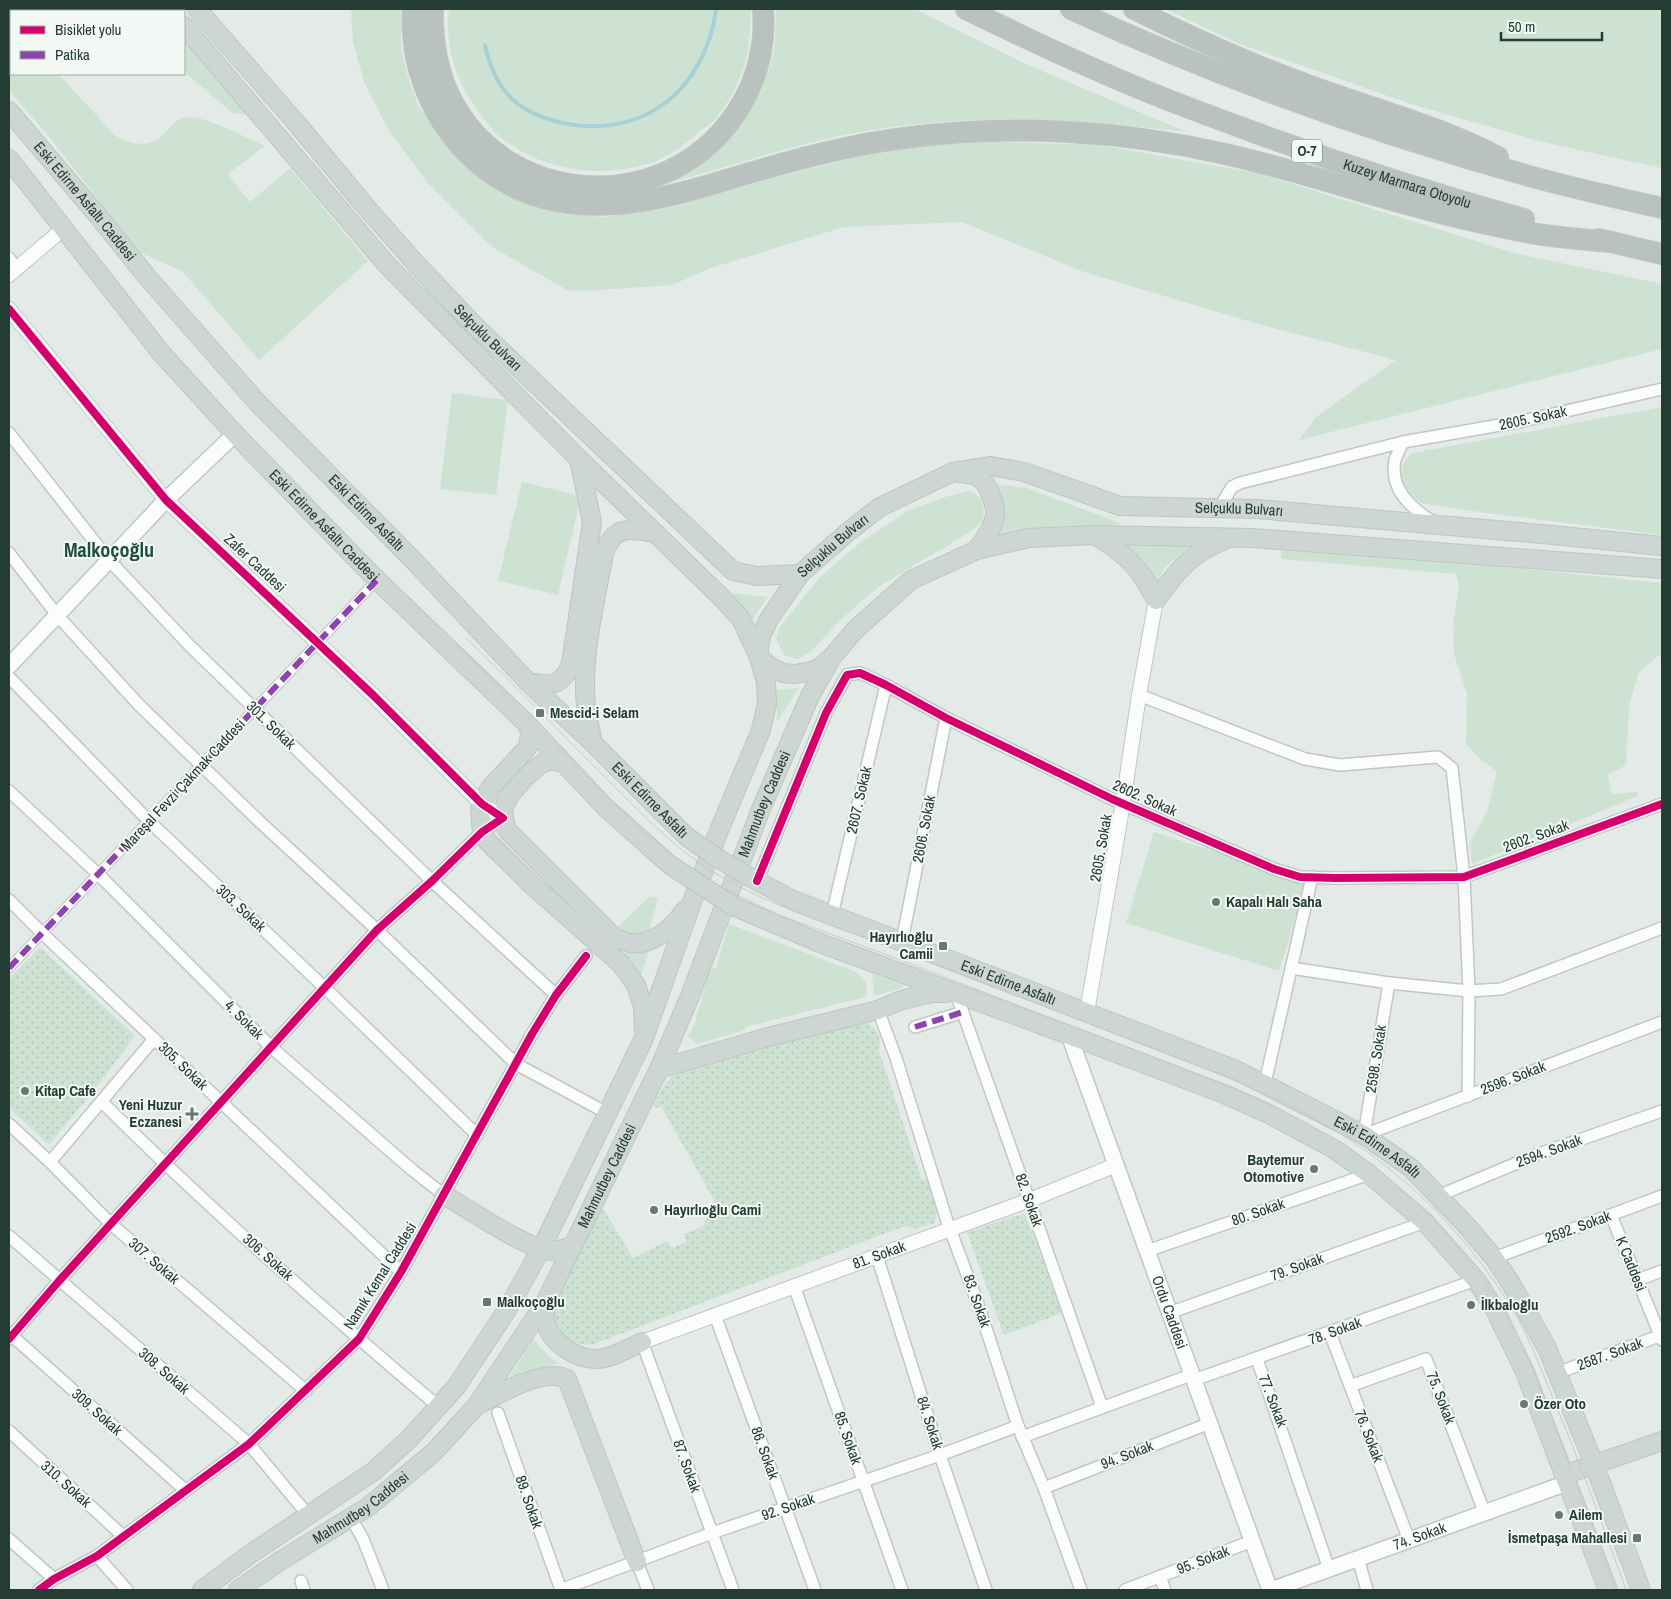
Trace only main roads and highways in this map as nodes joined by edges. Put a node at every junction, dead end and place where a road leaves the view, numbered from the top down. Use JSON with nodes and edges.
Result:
{"nodes":[{"id":1,"x":197,"y":9,"type":"edge"},
{"id":2,"x":414,"y":9,"type":"edge"},
{"id":3,"x":433,"y":9,"type":"edge"},
{"id":4,"x":763,"y":9,"type":"edge"},
{"id":5,"x":966,"y":9,"type":"edge"},
{"id":6,"x":1071,"y":9,"type":"edge"},
{"id":7,"x":1134,"y":9,"type":"edge"},
{"id":8,"x":185,"y":27,"type":"edge"},
{"id":9,"x":9,"y":111,"type":"edge"},
{"id":10,"x":9,"y":159,"type":"edge"},
{"id":11,"x":1542,"y":180,"type":"junction"},
{"id":12,"x":1662,"y":208,"type":"edge"},
{"id":13,"x":1611,"y":242,"type":"junction"},
{"id":14,"x":1662,"y":254,"type":"edge"},
{"id":15,"x":280,"y":426,"type":"joint"},
{"id":16,"x":235,"y":434,"type":"junction"},
{"id":17,"x":579,"y":460,"type":"junction"},
{"id":18,"x":953,"y":472,"type":"junction"},
{"id":19,"x":655,"y":533,"type":"junction"},
{"id":20,"x":1094,"y":535,"type":"junction"},
{"id":21,"x":1228,"y":538,"type":"junction"},
{"id":22,"x":1662,"y":546,"type":"edge"},
{"id":23,"x":977,"y":550,"type":"junction"},
{"id":24,"x":1662,"y":569,"type":"edge"},
{"id":25,"x":800,"y":574,"type":"junction"},
{"id":26,"x":758,"y":655,"type":"junction"},
{"id":27,"x":832,"y":657,"type":"junction"},
{"id":28,"x":9,"y":666,"type":"edge"},
{"id":29,"x":528,"y":682,"type":"junction"},
{"id":30,"x":528,"y":725,"type":"junction"},
{"id":31,"x":593,"y":743,"type":"junction"},
{"id":32,"x":561,"y":762,"type":"junction"},
{"id":33,"x":670,"y":865,"type":"joint"},
{"id":34,"x":692,"y":902,"type":"junction"},
{"id":35,"x":956,"y":993,"type":"junction"},
{"id":36,"x":1069,"y":1034,"type":"junction"},
{"id":37,"x":644,"y":1038,"type":"junction"},
{"id":38,"x":659,"y":1069,"type":"junction"},
{"id":39,"x":444,"y":1195,"type":"road end"},
{"id":40,"x":573,"y":1245,"type":"junction"},
{"id":41,"x":541,"y":1249,"type":"junction"},
{"id":42,"x":545,"y":1303,"type":"junction"},
{"id":43,"x":642,"y":1342,"type":"road end"},
{"id":44,"x":477,"y":1405,"type":"junction"},
{"id":45,"x":1662,"y":1441,"type":"edge"},
{"id":46,"x":1662,"y":1451,"type":"edge"},
{"id":47,"x":1596,"y":1470,"type":"junction"},
{"id":48,"x":1566,"y":1479,"type":"junction"},
{"id":49,"x":637,"y":1562,"type":"road end"},
{"id":50,"x":202,"y":1590,"type":"edge"},
{"id":51,"x":238,"y":1590,"type":"edge"},
{"id":52,"x":1270,"y":1590,"type":"edge"},
{"id":53,"x":1608,"y":1590,"type":"edge"},
{"id":54,"x":1641,"y":1590,"type":"edge"}],
"edges":[{"from":1,"to":25,"type":"main road","name":"Selçuklu Bulvarı"},
{"from":2,"to":13,"type":"highway"},
{"from":3,"to":4,"type":"highway"},
{"from":5,"to":13,"type":"highway","name":"Kuzey Marmara Otoyolu","number":"O-7"},
{"from":6,"to":11,"type":"highway"},
{"from":7,"to":11,"type":"highway"},
{"from":8,"to":17,"type":"main road","name":"Selçuklu Bulvarı"},
{"from":9,"to":15,"type":"main road","name":"Eski Edirne Asfaltı Caddesi"},
{"from":10,"to":16,"type":"main road","name":"Eski Edirne Asfaltı Caddesi"},
{"from":11,"to":12,"type":"highway"},
{"from":13,"to":14,"type":"highway","name":"Kuzey Marmara Otoyolu","number":"O-7"},
{"from":15,"to":29,"type":"main road","name":"Eski Edirne Asfaltı"},
{"from":16,"to":28,"type":"main road"},
{"from":16,"to":30,"type":"main road","name":"Eski Edirne Asfaltı Caddesi"},
{"from":17,"to":19,"type":"main road","name":"Selçuklu Bulvarı"},
{"from":17,"to":29,"type":"main road"},
{"from":18,"to":22,"type":"main road","name":"Selçuklu Bulvarı"},
{"from":18,"to":23,"type":"main road"},
{"from":18,"to":25,"type":"main road","name":"Selçuklu Bulvarı"},
{"from":19,"to":26,"type":"main road","name":"Selçuklu Bulvarı"},
{"from":19,"to":31,"type":"main road"},
{"from":20,"to":21,"type":"main road","name":"Selçuklu Bulvarı"},
{"from":20,"to":21,"type":"main road"},
{"from":20,"to":23,"type":"main road","name":"Selçuklu Bulvarı"},
{"from":21,"to":24,"type":"main road","name":"Selçuklu Bulvarı"},
{"from":23,"to":27,"type":"main road","name":"Selçuklu Bulvarı"},
{"from":25,"to":26,"type":"main road"},
{"from":26,"to":27,"type":"main road"},
{"from":26,"to":34,"type":"main road","name":"Mahmutbey Caddesi"},
{"from":27,"to":38,"type":"main road","name":"Mahmutbey Caddesi"},
{"from":29,"to":31,"type":"main road","name":"Eski Edirne Asfaltı"},
{"from":30,"to":32,"type":"main road","name":"Eski Edirne Asfaltı Caddesi"},
{"from":30,"to":37,"type":"main road"},
{"from":31,"to":47,"type":"main road","name":"Eski Edirne Asfaltı","bridge":true},
{"from":32,"to":33,"type":"main road","name":"Eski Edirne Asfaltı Caddesi"},
{"from":32,"to":34,"type":"main road"},
{"from":33,"to":35,"type":"main road","name":"Eski Edirne Asfaltı","bridge":true},
{"from":34,"to":37,"type":"main road","name":"Mahmutbey Caddesi"},
{"from":35,"to":36,"type":"main road","name":"Eski Edirne Asfaltı"},
{"from":35,"to":38,"type":"main road"},
{"from":36,"to":48,"type":"main road","name":"Eski Edirne Asfaltı"},
{"from":36,"to":52,"type":"main road","name":"Ordu Caddesi"},
{"from":37,"to":41,"type":"main road","name":"Mahmutbey Caddesi"},
{"from":38,"to":40,"type":"main road","name":"Mahmutbey Caddesi"},
{"from":39,"to":41,"type":"main road"},
{"from":40,"to":41,"type":"main road"},
{"from":40,"to":42,"type":"main road","name":"Mahmutbey Caddesi"},
{"from":41,"to":50,"type":"main road","name":"Mahmutbey Caddesi"},
{"from":42,"to":43,"type":"main road"},
{"from":42,"to":44,"type":"main road","name":"Mahmutbey Caddesi"},
{"from":44,"to":49,"type":"main road"},
{"from":44,"to":51,"type":"main road","name":"Mahmutbey Caddesi"},
{"from":45,"to":47,"type":"main road"},
{"from":46,"to":47,"type":"main road"},
{"from":47,"to":48,"type":"main road"},
{"from":47,"to":54,"type":"main road","name":"Eski Edirne Asfaltı"},
{"from":48,"to":52,"type":"main road","name":"74. Sokak"},
{"from":48,"to":53,"type":"main road","name":"Eski Edirne Asfaltı"}]}
